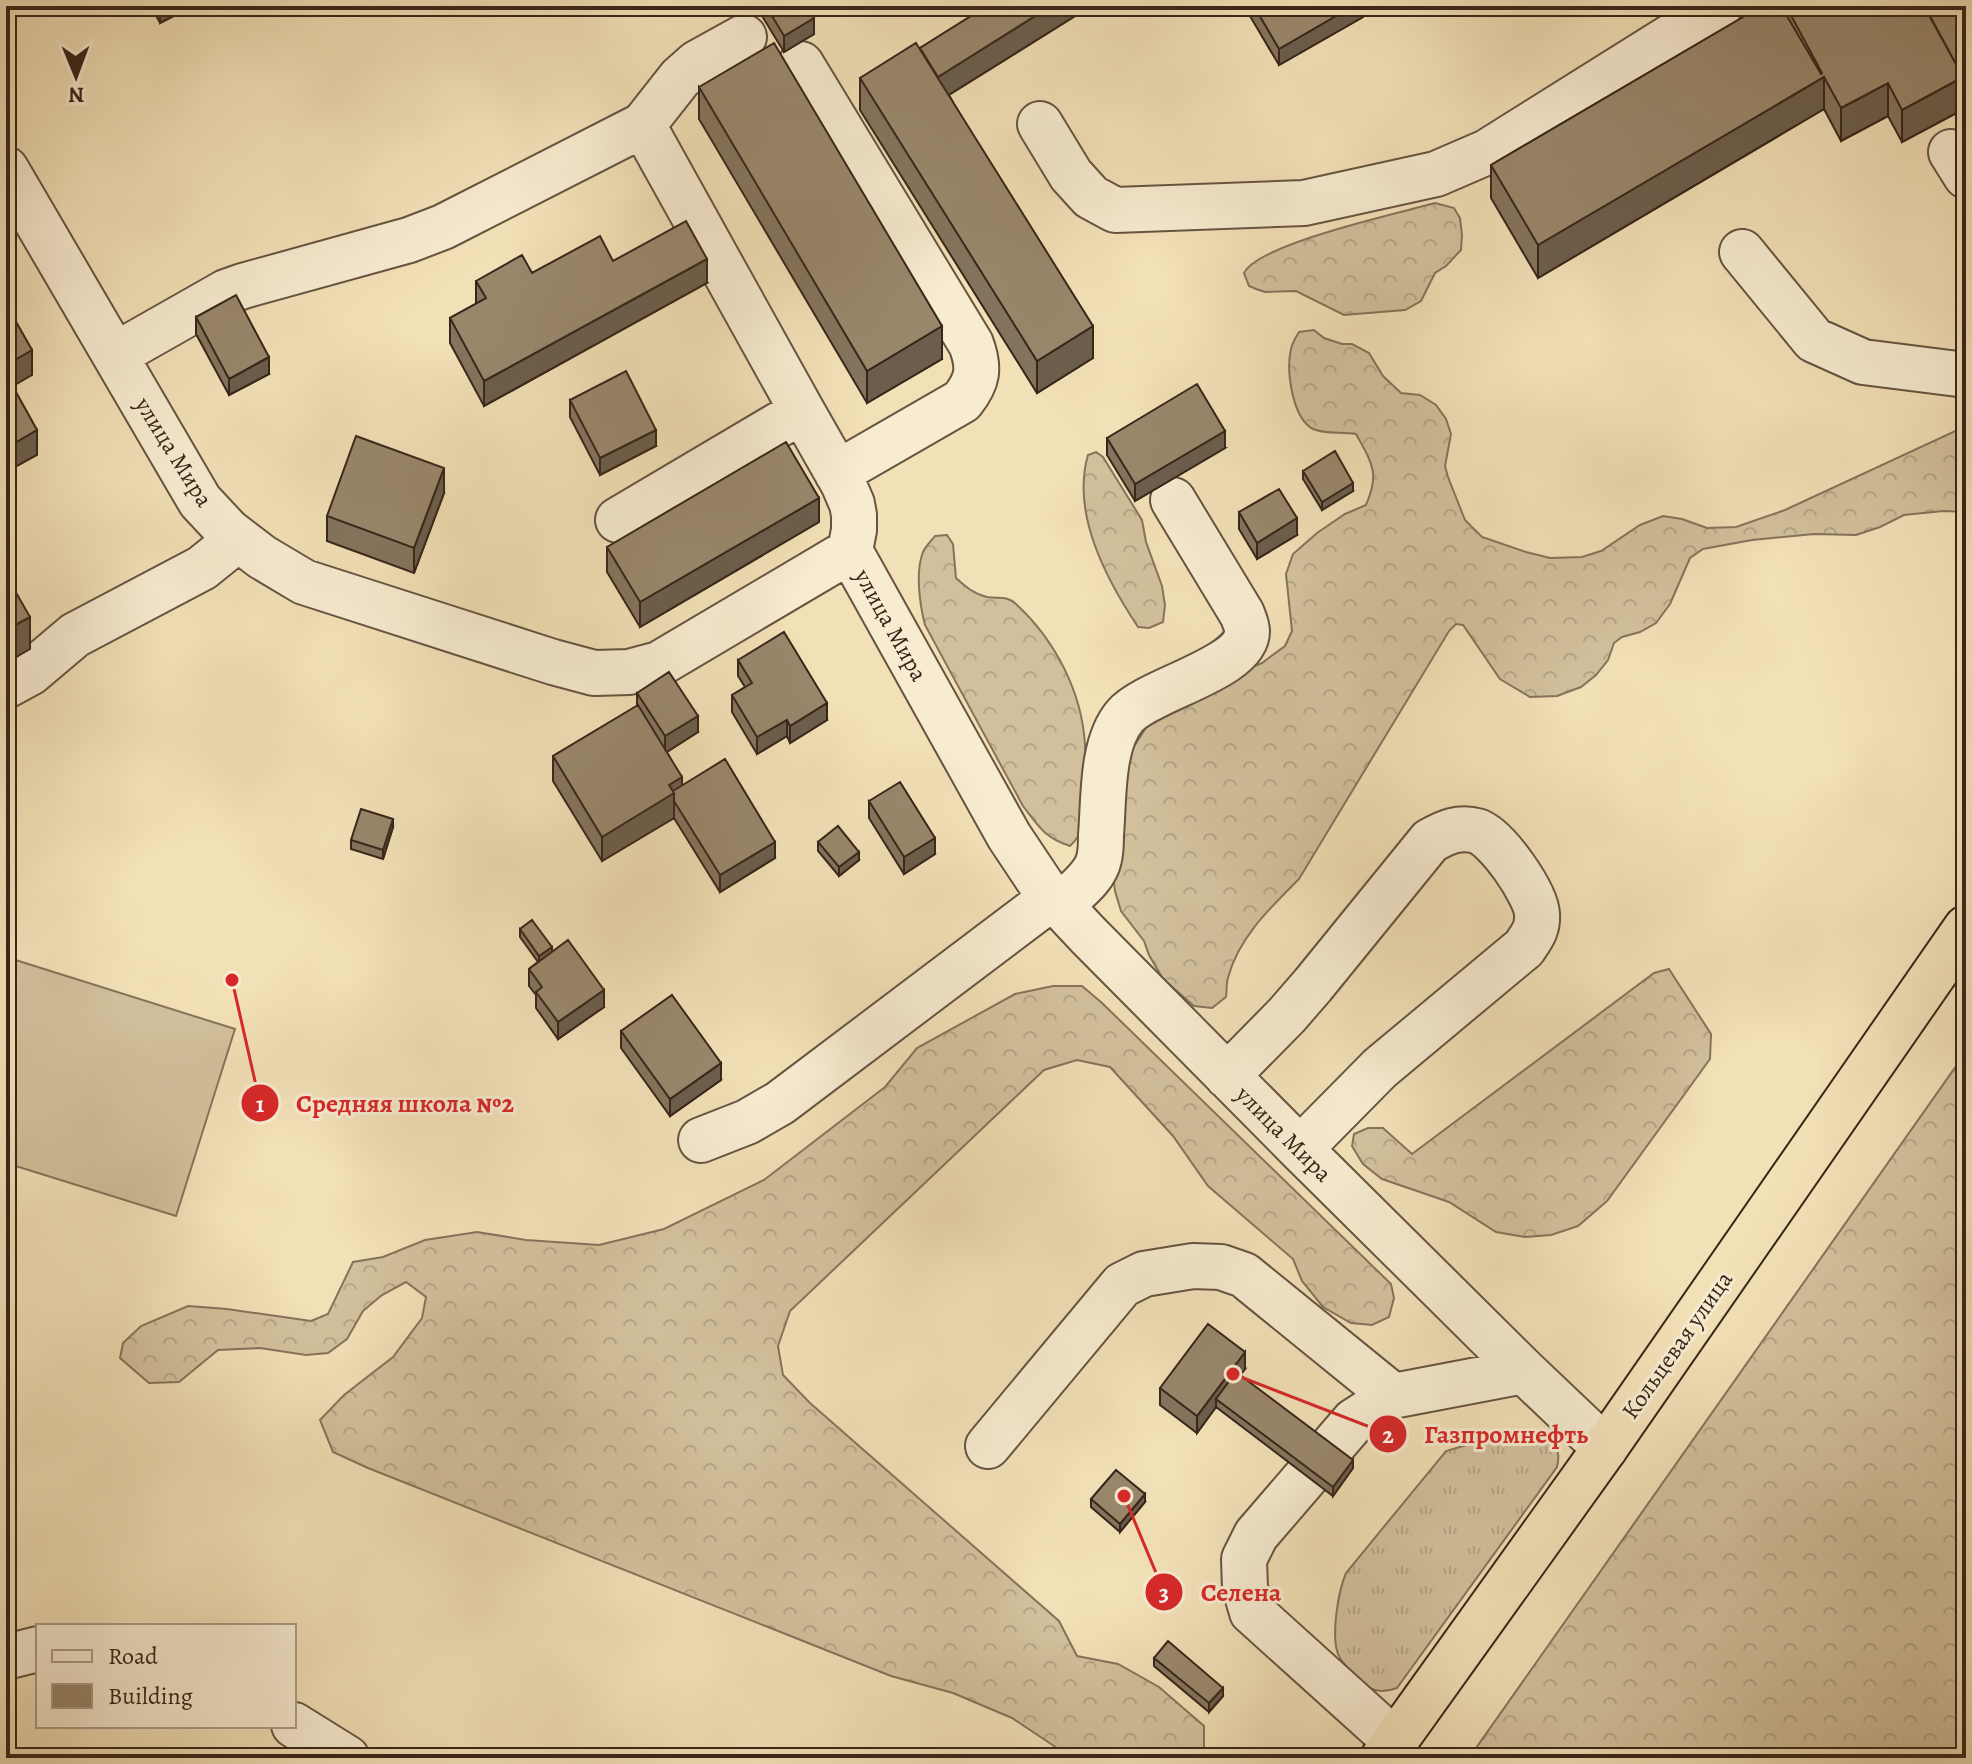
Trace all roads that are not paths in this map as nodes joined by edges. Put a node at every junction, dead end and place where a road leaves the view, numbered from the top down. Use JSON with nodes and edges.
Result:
{"nodes":[{"id":1,"x":1720,"y":6,"type":"edge"},
{"id":2,"x":744,"y":37,"type":"dead end"},
{"id":3,"x":801,"y":64,"type":"dead end"},
{"id":4,"x":1040,"y":124,"type":"dead end"},
{"id":5,"x":643,"y":125,"type":"junction"},
{"id":6,"x":6,"y":169,"type":"edge"},
{"id":7,"x":1742,"y":252,"type":"dead end"},
{"id":8,"x":115,"y":355,"type":"junction"},
{"id":9,"x":1966,"y":375,"type":"edge"},
{"id":10,"x":802,"y":411,"type":"junction"},
{"id":11,"x":837,"y":473,"type":"junction"},
{"id":12,"x":1173,"y":500,"type":"dead end"},
{"id":13,"x":618,"y":520,"type":"dead end"},
{"id":14,"x":238,"y":539,"type":"junction"},
{"id":15,"x":850,"y":551,"type":"junction"},
{"id":16,"x":6,"y":686,"type":"edge"},
{"id":17,"x":1057,"y":901,"type":"junction"},
{"id":18,"x":1966,"y":928,"type":"edge"},
{"id":19,"x":1227,"y":1076,"type":"junction"},
{"id":20,"x":701,"y":1140,"type":"dead end"},
{"id":21,"x":1300,"y":1149,"type":"junction"},
{"id":22,"x":1524,"y":1371,"type":"junction"},
{"id":23,"x":1393,"y":1396,"type":"junction"},
{"id":24,"x":988,"y":1446,"type":"dead end"},
{"id":25,"x":1605,"y":1448,"type":"junction"},
{"id":26,"x":36,"y":1650,"type":"edge"},
{"id":27,"x":6,"y":1657,"type":"edge"},
{"id":28,"x":296,"y":1726,"type":"edge"},
{"id":29,"x":1389,"y":1749,"type":"edge"},
{"id":30,"x":347,"y":1758,"type":"edge"}],
"edges":[{"from":1,"to":4,"type":"street"},
{"from":2,"to":5,"type":"street"},
{"from":3,"to":11,"type":"street"},
{"from":5,"to":8,"type":"street"},
{"from":5,"to":10,"type":"street"},
{"from":6,"to":8,"type":"street","name":"улица Мира"},
{"from":7,"to":9,"type":"street"},
{"from":8,"to":14,"type":"street","name":"улица Мира"},
{"from":10,"to":11,"type":"street"},
{"from":10,"to":13,"type":"street"},
{"from":11,"to":15,"type":"street"},
{"from":12,"to":17,"type":"street"},
{"from":14,"to":15,"type":"street","name":"улица Мира"},
{"from":14,"to":16,"type":"street"},
{"from":15,"to":17,"type":"street","name":"улица Мира"},
{"from":17,"to":19,"type":"street","name":"улица Мира"},
{"from":17,"to":20,"type":"street"},
{"from":18,"to":25,"type":"highway","name":"Кольцевая улица"},
{"from":19,"to":21,"type":"street","name":"улица Мира"},
{"from":19,"to":21,"type":"street"},
{"from":21,"to":22,"type":"street","name":"улица Мира"},
{"from":22,"to":23,"type":"street"},
{"from":22,"to":25,"type":"street","name":"улица Мира"},
{"from":23,"to":24,"type":"street"},
{"from":23,"to":29,"type":"street"},
{"from":25,"to":29,"type":"highway","name":"Кольцевая улица"},
{"from":26,"to":27,"type":"street"},
{"from":28,"to":30,"type":"street"}]}
